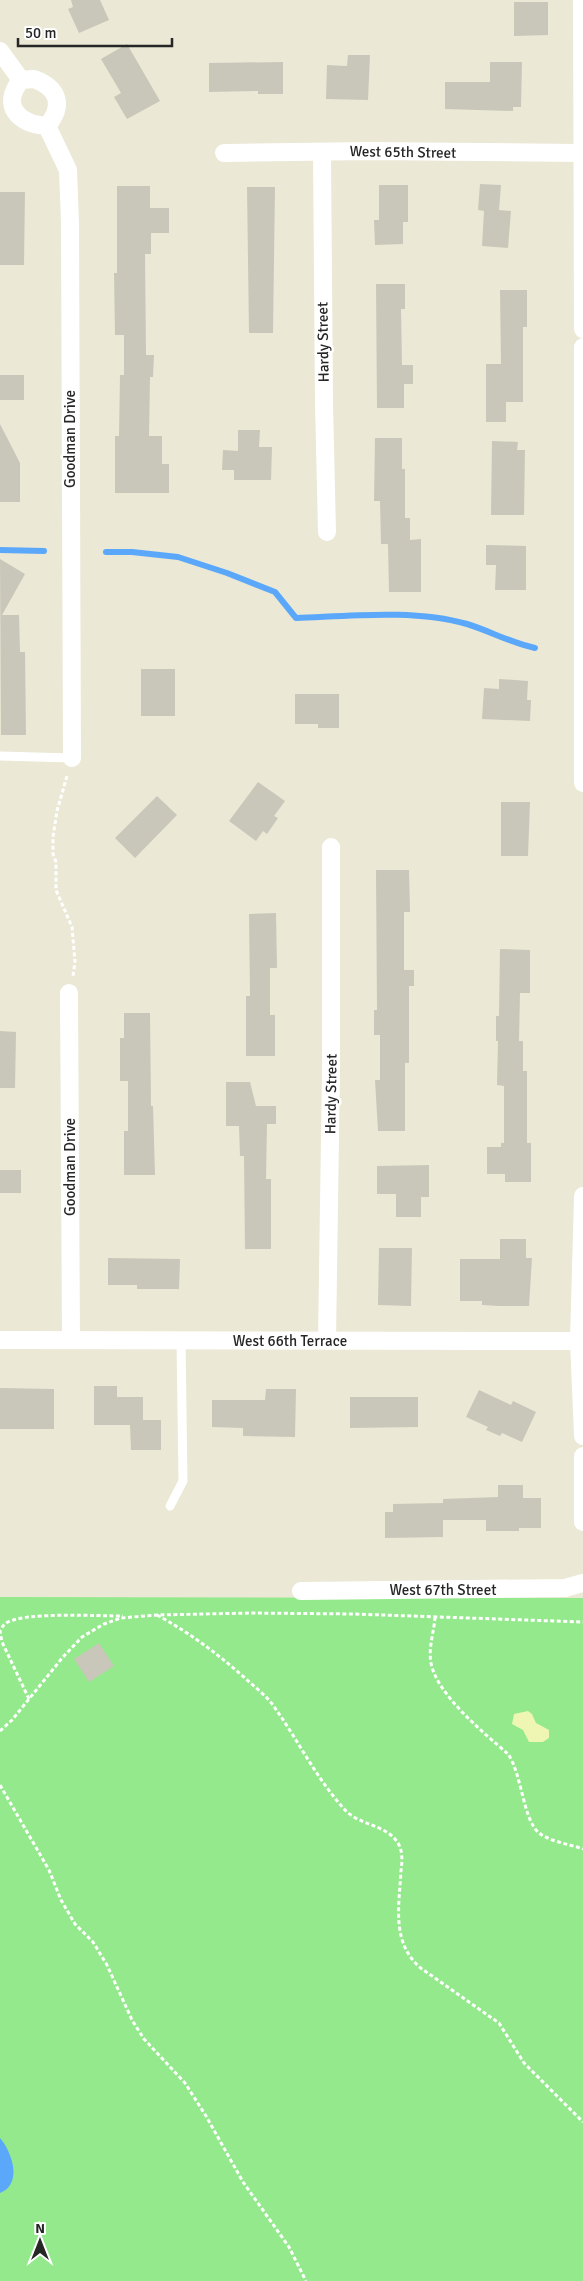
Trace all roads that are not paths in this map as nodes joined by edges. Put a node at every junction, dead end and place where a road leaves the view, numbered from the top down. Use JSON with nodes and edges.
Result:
{"nodes":[{"id":1,"x":582,"y":0,"type":"edge"},
{"id":2,"x":0,"y":50,"type":"edge"},
{"id":3,"x":21,"y":80,"type":"junction"},
{"id":4,"x":47,"y":126,"type":"junction"},
{"id":5,"x":322,"y":152,"type":"junction"},
{"id":6,"x":224,"y":153,"type":"dead end"},
{"id":7,"x":582,"y":153,"type":"edge"},
{"id":8,"x":583,"y":329,"type":"edge"},
{"id":9,"x":583,"y":347,"type":"edge"},
{"id":10,"x":327,"y":532,"type":"dead end"},
{"id":11,"x":0,"y":756,"type":"edge"},
{"id":12,"x":72,"y":758,"type":"joint"},
{"id":13,"x":583,"y":783,"type":"edge"},
{"id":14,"x":331,"y":847,"type":"dead end"},
{"id":15,"x":69,"y":994,"type":"road end"},
{"id":16,"x":583,"y":1196,"type":"edge"},
{"id":17,"x":0,"y":1340,"type":"edge"},
{"id":18,"x":70,"y":1340,"type":"junction"},
{"id":19,"x":180,"y":1340,"type":"junction"},
{"id":20,"x":327,"y":1341,"type":"junction"},
{"id":21,"x":579,"y":1341,"type":"junction"},
{"id":22,"x":583,"y":1436,"type":"edge"},
{"id":23,"x":583,"y":1456,"type":"edge"},
{"id":24,"x":170,"y":1506,"type":"dead end"},
{"id":25,"x":583,"y":1522,"type":"edge"},
{"id":26,"x":583,"y":1583,"type":"edge"},
{"id":27,"x":301,"y":1591,"type":"dead end"}],
"edges":[{"from":1,"to":7,"type":"street"},
{"from":2,"to":3,"type":"street"},
{"from":3,"to":4,"type":"street"},
{"from":3,"to":4,"type":"street"},
{"from":4,"to":12,"type":"street","name":"Goodman Drive"},
{"from":5,"to":6,"type":"street","name":"West 65th Street"},
{"from":5,"to":7,"type":"street","name":"West 65th Street"},
{"from":5,"to":10,"type":"street","name":"Hardy Street"},
{"from":7,"to":8,"type":"street"},
{"from":9,"to":13,"type":"street"},
{"from":11,"to":12,"type":"lane"},
{"from":14,"to":20,"type":"street","name":"Hardy Street"},
{"from":15,"to":18,"type":"street","name":"Goodman Drive"},
{"from":16,"to":21,"type":"street"},
{"from":17,"to":18,"type":"street","name":"West 66th Terrace"},
{"from":18,"to":19,"type":"street","name":"West 66th Terrace"},
{"from":19,"to":20,"type":"street","name":"West 66th Terrace"},
{"from":19,"to":24,"type":"lane"},
{"from":20,"to":21,"type":"street","name":"West 66th Terrace"},
{"from":21,"to":22,"type":"street"},
{"from":23,"to":25,"type":"street"},
{"from":26,"to":27,"type":"street","name":"West 67th Street"}]}
